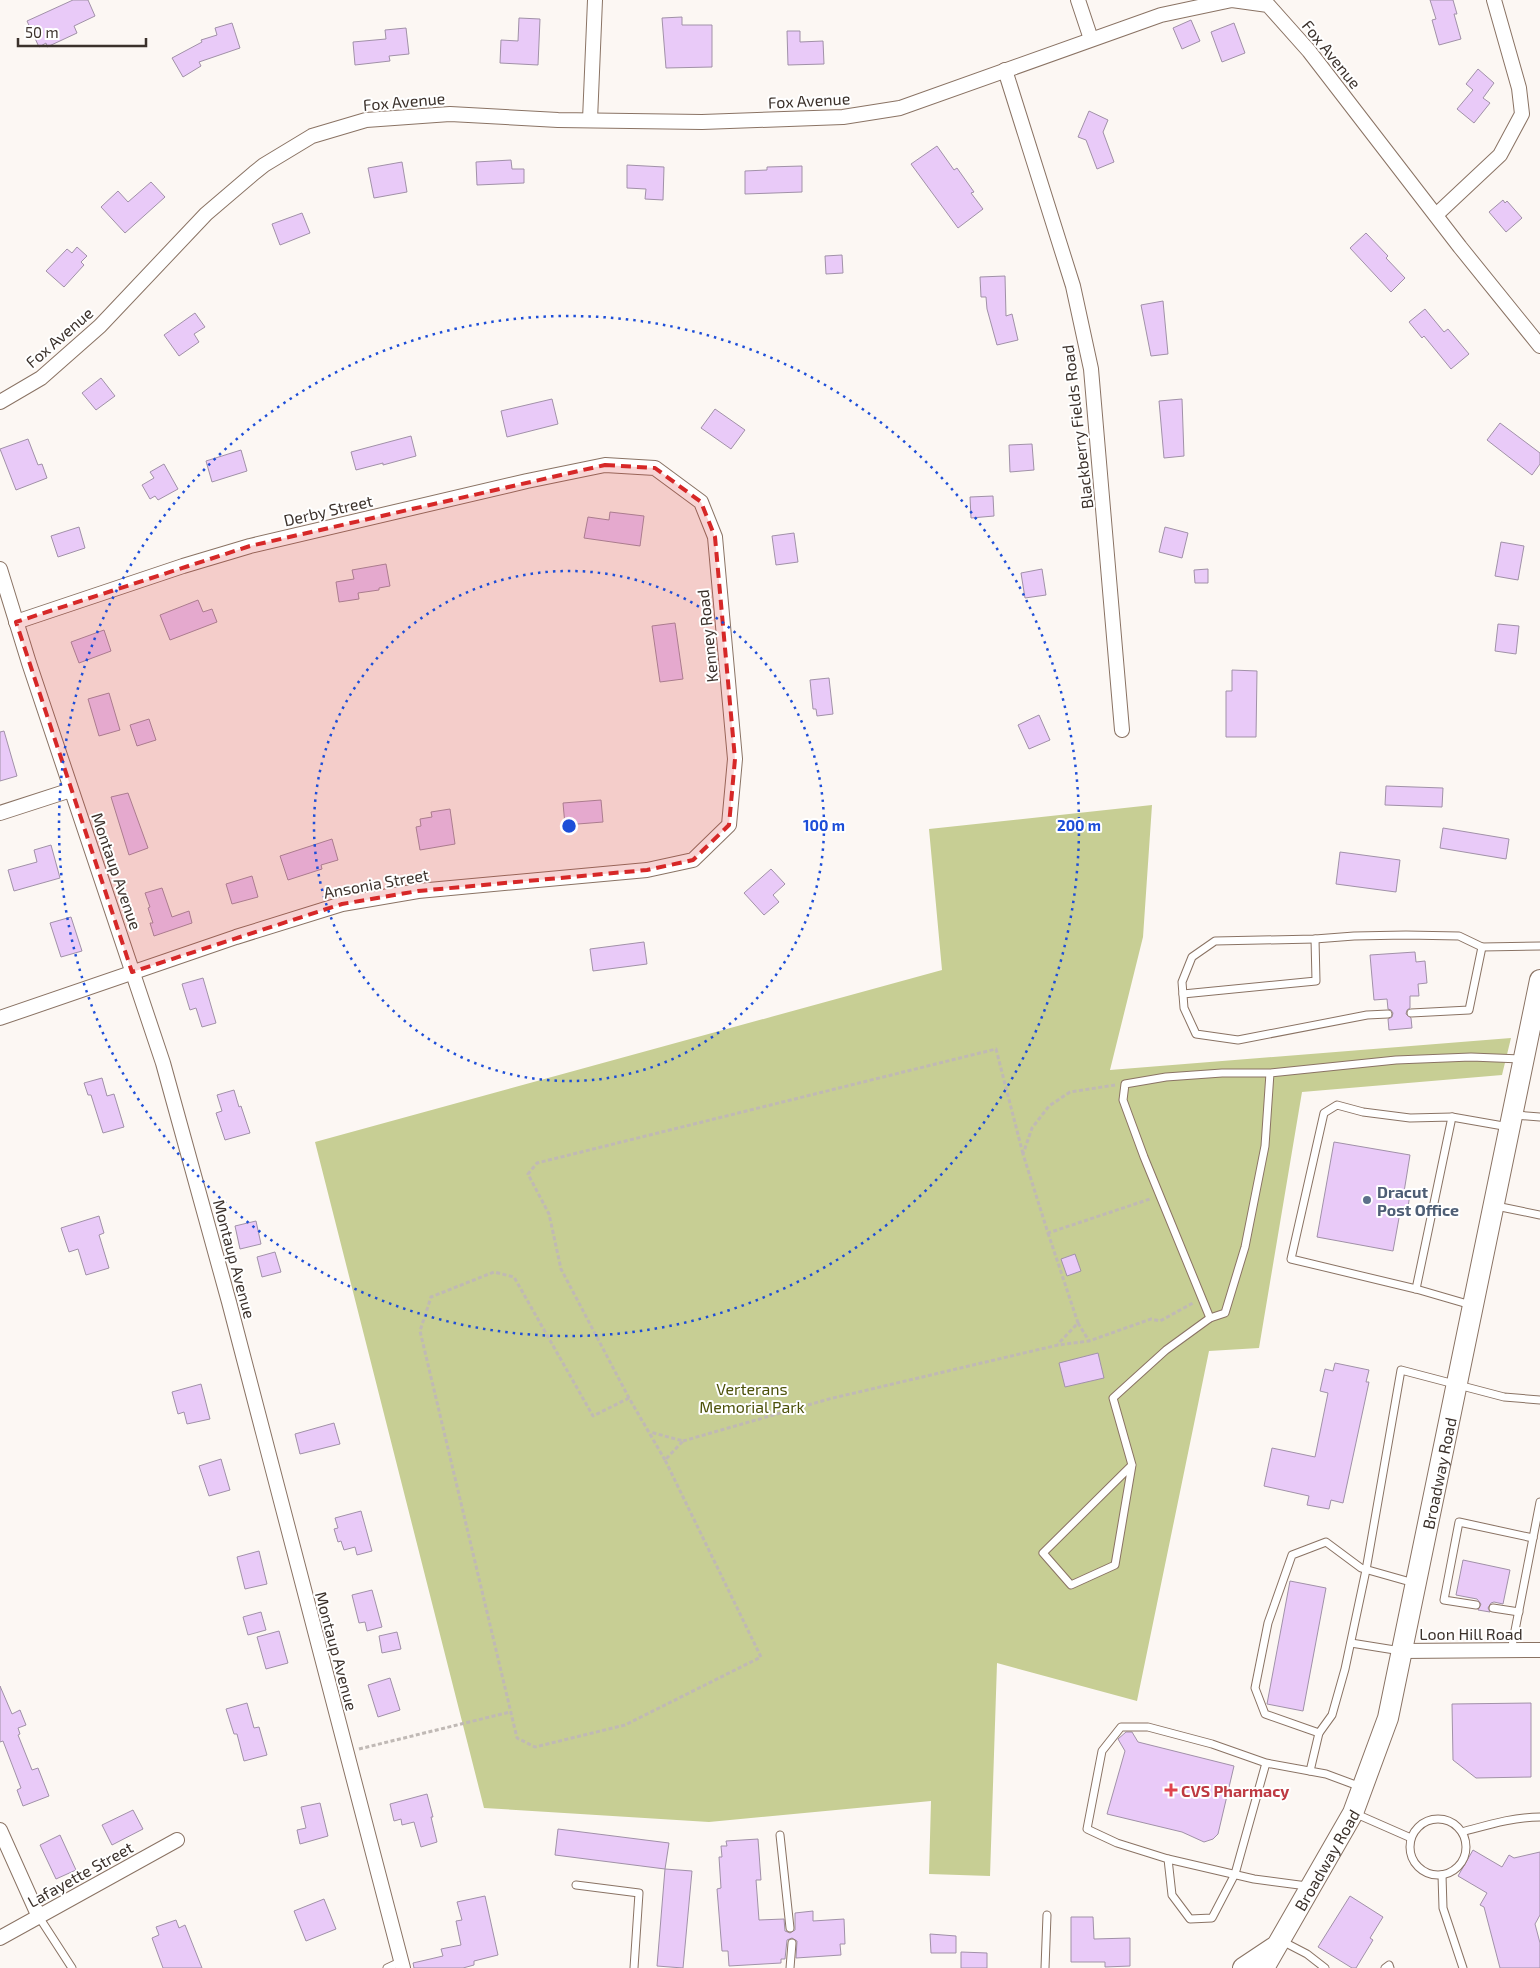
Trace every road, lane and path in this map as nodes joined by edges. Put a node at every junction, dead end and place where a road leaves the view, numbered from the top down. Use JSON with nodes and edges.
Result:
{"nodes":[{"id":1,"x":595,"y":0,"type":"edge"},
{"id":2,"x":1078,"y":0,"type":"edge"},
{"id":3,"x":1494,"y":0,"type":"edge"},
{"id":4,"x":1091,"y":39,"type":"junction"},
{"id":5,"x":1005,"y":70,"type":"junction"},
{"id":6,"x":590,"y":120,"type":"junction"},
{"id":7,"x":1436,"y":215,"type":"junction"},
{"id":8,"x":1540,"y":346,"type":"edge"},
{"id":9,"x":0,"y":402,"type":"edge"},
{"id":10,"x":655,"y":468,"type":"joint"},
{"id":11,"x":0,"y":569,"type":"edge"},
{"id":12,"x":16,"y":622,"type":"junction"},
{"id":13,"x":1122,"y":730,"type":"dead end"},
{"id":14,"x":71,"y":790,"type":"junction"},
{"id":15,"x":0,"y":813,"type":"edge"},
{"id":16,"x":728,"y":825,"type":"joint"},
{"id":17,"x":1315,"y":939,"type":"junction"},
{"id":18,"x":1540,"y":946,"type":"edge"},
{"id":19,"x":1482,"y":947,"type":"junction"},
{"id":20,"x":132,"y":972,"type":"junction"},
{"id":21,"x":1540,"y":980,"type":"edge"},
{"id":22,"x":1183,"y":994,"type":"junction"},
{"id":23,"x":1411,"y":1013,"type":"dead end"},
{"id":24,"x":1388,"y":1014,"type":"dead end"},
{"id":25,"x":0,"y":1018,"type":"edge"},
{"id":26,"x":1524,"y":1060,"type":"junction"},
{"id":27,"x":1270,"y":1073,"type":"junction"},
{"id":28,"x":1126,"y":1084,"type":"junction"},
{"id":29,"x":1452,"y":1117,"type":"junction"},
{"id":30,"x":1540,"y":1117,"type":"edge"},
{"id":31,"x":1511,"y":1121,"type":"junction"},
{"id":32,"x":1023,"y":1154,"type":"junction"},
{"id":33,"x":1160,"y":1196,"type":"junction"},
{"id":34,"x":1493,"y":1206,"type":"junction"},
{"id":35,"x":1540,"y":1215,"type":"edge"},
{"id":36,"x":1048,"y":1233,"type":"junction"},
{"id":37,"x":1416,"y":1289,"type":"junction"},
{"id":38,"x":1202,"y":1298,"type":"junction"},
{"id":39,"x":1472,"y":1305,"type":"junction"},
{"id":40,"x":1210,"y":1318,"type":"junction"},
{"id":41,"x":1078,"y":1323,"type":"junction"},
{"id":42,"x":1089,"y":1341,"type":"junction"},
{"id":43,"x":1058,"y":1345,"type":"junction"},
{"id":44,"x":1456,"y":1384,"type":"junction"},
{"id":45,"x":629,"y":1398,"type":"junction"},
{"id":46,"x":1540,"y":1400,"type":"edge"},
{"id":47,"x":650,"y":1432,"type":"junction"},
{"id":48,"x":683,"y":1441,"type":"junction"},
{"id":49,"x":665,"y":1460,"type":"junction"},
{"id":50,"x":1132,"y":1465,"type":"junction"},
{"id":51,"x":1540,"y":1502,"type":"edge"},
{"id":52,"x":1533,"y":1538,"type":"junction"},
{"id":53,"x":1366,"y":1570,"type":"junction"},
{"id":54,"x":1415,"y":1583,"type":"junction"},
{"id":55,"x":1476,"y":1605,"type":"dead end"},
{"id":56,"x":1493,"y":1608,"type":"dead end"},
{"id":57,"x":1520,"y":1612,"type":"junction"},
{"id":58,"x":1351,"y":1643,"type":"junction"},
{"id":59,"x":1540,"y":1650,"type":"edge"},
{"id":60,"x":1511,"y":1651,"type":"junction"},
{"id":61,"x":1401,"y":1652,"type":"junction"},
{"id":62,"x":510,"y":1712,"type":"junction"},
{"id":63,"x":1319,"y":1733,"type":"junction"},
{"id":64,"x":346,"y":1752,"type":"junction"},
{"id":65,"x":1266,"y":1762,"type":"junction"},
{"id":66,"x":1310,"y":1771,"type":"junction"},
{"id":67,"x":1363,"y":1787,"type":"junction"},
{"id":68,"x":1353,"y":1813,"type":"junction"},
{"id":69,"x":1540,"y":1817,"type":"edge"},
{"id":70,"x":0,"y":1830,"type":"edge"},
{"id":71,"x":1462,"y":1832,"type":"junction"},
{"id":72,"x":780,"y":1835,"type":"dead end"},
{"id":73,"x":1411,"y":1838,"type":"junction"},
{"id":74,"x":177,"y":1840,"type":"dead end"},
{"id":75,"x":1168,"y":1859,"type":"junction"},
{"id":76,"x":1235,"y":1874,"type":"junction"},
{"id":77,"x":1442,"y":1875,"type":"junction"},
{"id":78,"x":576,"y":1885,"type":"dead end"},
{"id":79,"x":1311,"y":1886,"type":"junction"},
{"id":80,"x":1047,"y":1915,"type":"dead end"},
{"id":81,"x":39,"y":1918,"type":"junction"},
{"id":82,"x":790,"y":1928,"type":"dead end"},
{"id":83,"x":0,"y":1938,"type":"edge"},
{"id":84,"x":792,"y":1943,"type":"dead end"},
{"id":85,"x":1279,"y":1943,"type":"junction"},
{"id":86,"x":403,"y":1965,"type":"edge"},
{"id":87,"x":72,"y":1968,"type":"edge"},
{"id":88,"x":386,"y":1968,"type":"edge"},
{"id":89,"x":634,"y":1968,"type":"edge"},
{"id":90,"x":790,"y":1968,"type":"edge"},
{"id":91,"x":1046,"y":1968,"type":"edge"},
{"id":92,"x":1243,"y":1968,"type":"edge"},
{"id":93,"x":1264,"y":1968,"type":"edge"},
{"id":94,"x":1325,"y":1968,"type":"edge"},
{"id":95,"x":1385,"y":1968,"type":"edge"},
{"id":96,"x":1390,"y":1968,"type":"edge"},
{"id":97,"x":1463,"y":1968,"type":"edge"}],
"edges":[{"from":1,"to":6,"type":"street"},
{"from":2,"to":4,"type":"street"},
{"from":3,"to":7,"type":"street"},
{"from":4,"to":5,"type":"street","name":"Fox Avenue"},
{"from":4,"to":7,"type":"street","name":"Fox Avenue"},
{"from":5,"to":6,"type":"street","name":"Fox Avenue"},
{"from":5,"to":13,"type":"street","name":"Blackberry Fields Road"},
{"from":6,"to":9,"type":"street","name":"Fox Avenue"},
{"from":7,"to":8,"type":"street","name":"Fox Avenue"},
{"from":10,"to":12,"type":"street","name":"Derby Street"},
{"from":10,"to":16,"type":"street","name":"Kenney Road"},
{"from":11,"to":12,"type":"street","name":"Montaup Avenue"},
{"from":12,"to":14,"type":"street","name":"Montaup Avenue"},
{"from":14,"to":15,"type":"street"},
{"from":14,"to":20,"type":"street","name":"Montaup Avenue"},
{"from":16,"to":20,"type":"street","name":"Ansonia Street"},
{"from":17,"to":19,"type":"lane"},
{"from":17,"to":22,"type":"lane"},
{"from":17,"to":22,"type":"lane"},
{"from":18,"to":19,"type":"lane"},
{"from":19,"to":23,"type":"lane"},
{"from":20,"to":25,"type":"street","name":"Ansonia Street"},
{"from":20,"to":64,"type":"street","name":"Montaup Avenue"},
{"from":21,"to":26,"type":"main road","name":"Broadway Road"},
{"from":22,"to":24,"type":"lane"},
{"from":26,"to":27,"type":"lane"},
{"from":26,"to":31,"type":"main road","name":"Broadway Road"},
{"from":27,"to":28,"type":"lane"},
{"from":27,"to":40,"type":"lane"},
{"from":28,"to":32,"type":"path"},
{"from":28,"to":33,"type":"lane"},
{"from":29,"to":31,"type":"lane"},
{"from":29,"to":37,"type":"lane"},
{"from":29,"to":37,"type":"lane"},
{"from":30,"to":31,"type":"lane"},
{"from":31,"to":34,"type":"main road","name":"Broadway Road"},
{"from":32,"to":36,"type":"path"},
{"from":32,"to":45,"type":"path"},
{"from":33,"to":36,"type":"path"},
{"from":33,"to":38,"type":"lane"},
{"from":34,"to":35,"type":"lane"},
{"from":34,"to":39,"type":"main road","name":"Broadway Road"},
{"from":36,"to":41,"type":"path"},
{"from":37,"to":39,"type":"lane"},
{"from":38,"to":40,"type":"lane"},
{"from":38,"to":42,"type":"path"},
{"from":39,"to":44,"type":"main road","name":"Broadway Road"},
{"from":40,"to":50,"type":"lane"},
{"from":41,"to":42,"type":"path"},
{"from":41,"to":43,"type":"path"},
{"from":42,"to":43,"type":"path"},
{"from":43,"to":48,"type":"path"},
{"from":44,"to":46,"type":"lane"},
{"from":44,"to":53,"type":"lane"},
{"from":44,"to":54,"type":"main road","name":"Broadway Road"},
{"from":45,"to":47,"type":"path"},
{"from":45,"to":62,"type":"path"},
{"from":47,"to":48,"type":"path"},
{"from":47,"to":49,"type":"path"},
{"from":48,"to":49,"type":"path"},
{"from":49,"to":62,"type":"path"},
{"from":50,"to":50,"type":"lane"},
{"from":51,"to":52,"type":"lane"},
{"from":52,"to":55,"type":"lane"},
{"from":52,"to":57,"type":"lane"},
{"from":53,"to":54,"type":"lane"},
{"from":53,"to":58,"type":"lane"},
{"from":53,"to":63,"type":"lane"},
{"from":54,"to":61,"type":"main road","name":"Broadway Road"},
{"from":56,"to":57,"type":"lane"},
{"from":57,"to":60,"type":"lane"},
{"from":58,"to":61,"type":"lane"},
{"from":58,"to":63,"type":"lane"},
{"from":59,"to":60,"type":"street","name":"Loon Hill Road"},
{"from":60,"to":61,"type":"street","name":"Loon Hill Road"},
{"from":61,"to":67,"type":"main road","name":"Broadway Road"},
{"from":62,"to":64,"type":"path"},
{"from":63,"to":66,"type":"lane"},
{"from":64,"to":86,"type":"street","name":"Montaup Avenue"},
{"from":65,"to":66,"type":"lane"},
{"from":65,"to":75,"type":"lane"},
{"from":65,"to":76,"type":"lane"},
{"from":66,"to":67,"type":"lane"},
{"from":67,"to":68,"type":"main road","name":"Broadway Road"},
{"from":68,"to":73,"type":"lane"},
{"from":68,"to":79,"type":"main road","name":"Broadway Road"},
{"from":69,"to":71,"type":"lane"},
{"from":70,"to":81,"type":"street"},
{"from":71,"to":73,"type":"lane"},
{"from":71,"to":77,"type":"lane"},
{"from":72,"to":82,"type":"lane"},
{"from":73,"to":77,"type":"lane"},
{"from":74,"to":81,"type":"street","name":"Lafayette Street"},
{"from":75,"to":76,"type":"lane"},
{"from":75,"to":76,"type":"lane"},
{"from":76,"to":79,"type":"lane"},
{"from":77,"to":97,"type":"lane"},
{"from":78,"to":89,"type":"lane"},
{"from":79,"to":85,"type":"main road","name":"Broadway Road"},
{"from":80,"to":91,"type":"lane"},
{"from":81,"to":83,"type":"street","name":"Lafayette Street"},
{"from":81,"to":87,"type":"lane"},
{"from":84,"to":90,"type":"lane"},
{"from":85,"to":92,"type":"main road"},
{"from":85,"to":93,"type":"main road","name":"Broadway Road"},
{"from":85,"to":94,"type":"lane"},
{"from":86,"to":88,"type":"lane"},
{"from":95,"to":96,"type":"lane"}]}
